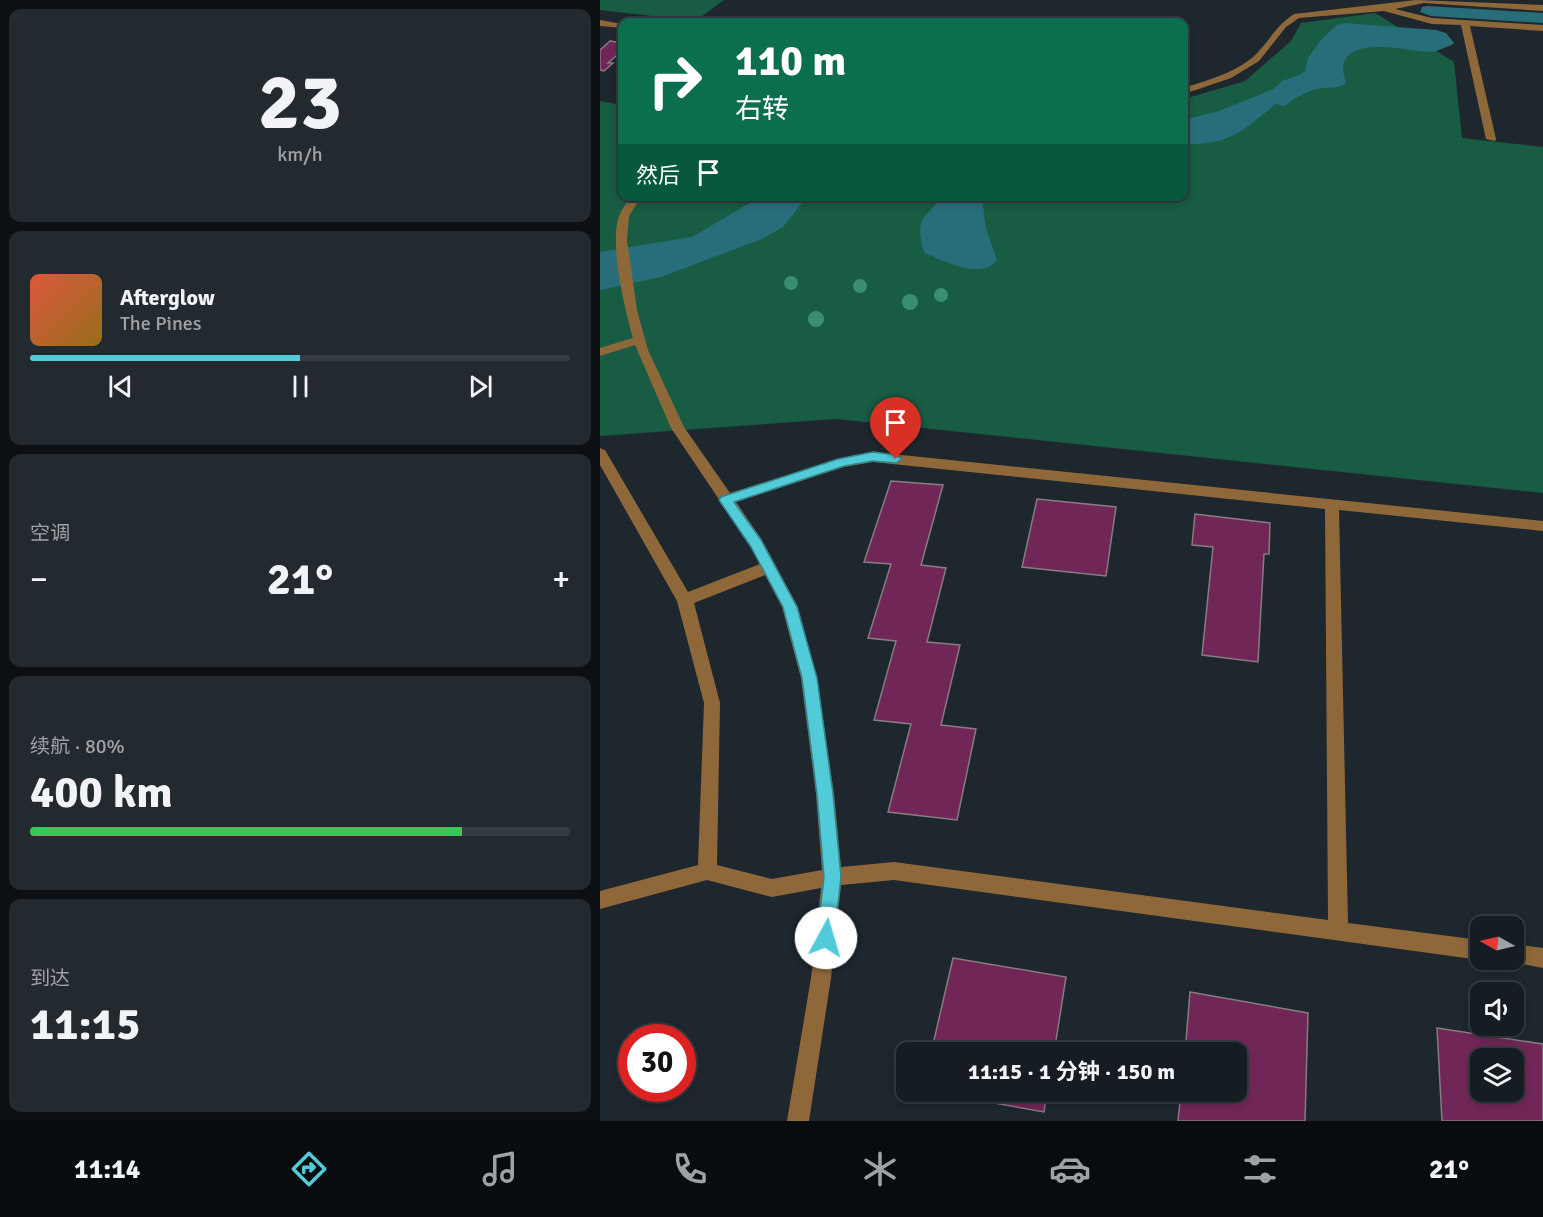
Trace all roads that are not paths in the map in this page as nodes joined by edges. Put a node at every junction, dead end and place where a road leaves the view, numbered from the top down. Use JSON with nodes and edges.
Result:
{"nodes":[{"id":1,"x":1460,"y":2,"type":"edge"},
{"id":2,"x":1384,"y":8,"type":"junction"},
{"id":3,"x":1543,"y":8,"type":"edge"},
{"id":4,"x":600,"y":23,"type":"edge"},
{"id":5,"x":1465,"y":23,"type":"junction"},
{"id":6,"x":618,"y":25,"type":"edge"},
{"id":7,"x":1543,"y":28,"type":"edge"},
{"id":8,"x":1188,"y":90,"type":"edge"},
{"id":9,"x":1491,"y":139,"type":"dead end"},
{"id":10,"x":634,"y":201,"type":"edge"},
{"id":11,"x":639,"y":340,"type":"junction"},
{"id":12,"x":600,"y":352,"type":"edge"},
{"id":13,"x":600,"y":453,"type":"edge"},
{"id":14,"x":726,"y":500,"type":"junction"},
{"id":15,"x":1332,"y":504,"type":"junction"},
{"id":16,"x":1543,"y":526,"type":"edge"},
{"id":17,"x":769,"y":567,"type":"junction"},
{"id":18,"x":685,"y":600,"type":"junction"},
{"id":19,"x":707,"y":871,"type":"junction"},
{"id":20,"x":832,"y":877,"type":"junction"},
{"id":21,"x":600,"y":900,"type":"edge"},
{"id":22,"x":1338,"y":930,"type":"junction"},
{"id":23,"x":1470,"y":949,"type":"edge"},
{"id":24,"x":1524,"y":955,"type":"edge"},
{"id":25,"x":1543,"y":958,"type":"edge"},
{"id":26,"x":798,"y":1121,"type":"edge"}],
"edges":[{"from":1,"to":2,"type":"street"},
{"from":1,"to":3,"type":"street"},
{"from":2,"to":5,"type":"street"},
{"from":2,"to":8,"type":"street"},
{"from":4,"to":6,"type":"street"},
{"from":5,"to":7,"type":"street"},
{"from":5,"to":9,"type":"street"},
{"from":10,"to":11,"type":"street"},
{"from":11,"to":12,"type":"street"},
{"from":11,"to":14,"type":"street"},
{"from":13,"to":18,"type":"street"},
{"from":14,"to":15,"type":"street"},
{"from":14,"to":17,"type":"street"},
{"from":15,"to":16,"type":"street"},
{"from":15,"to":22,"type":"street"},
{"from":17,"to":18,"type":"street"},
{"from":17,"to":20,"type":"street"},
{"from":18,"to":19,"type":"street"},
{"from":19,"to":20,"type":"street"},
{"from":19,"to":21,"type":"street"},
{"from":20,"to":22,"type":"street"},
{"from":20,"to":26,"type":"street"},
{"from":22,"to":23,"type":"street"},
{"from":24,"to":25,"type":"street"}]}
